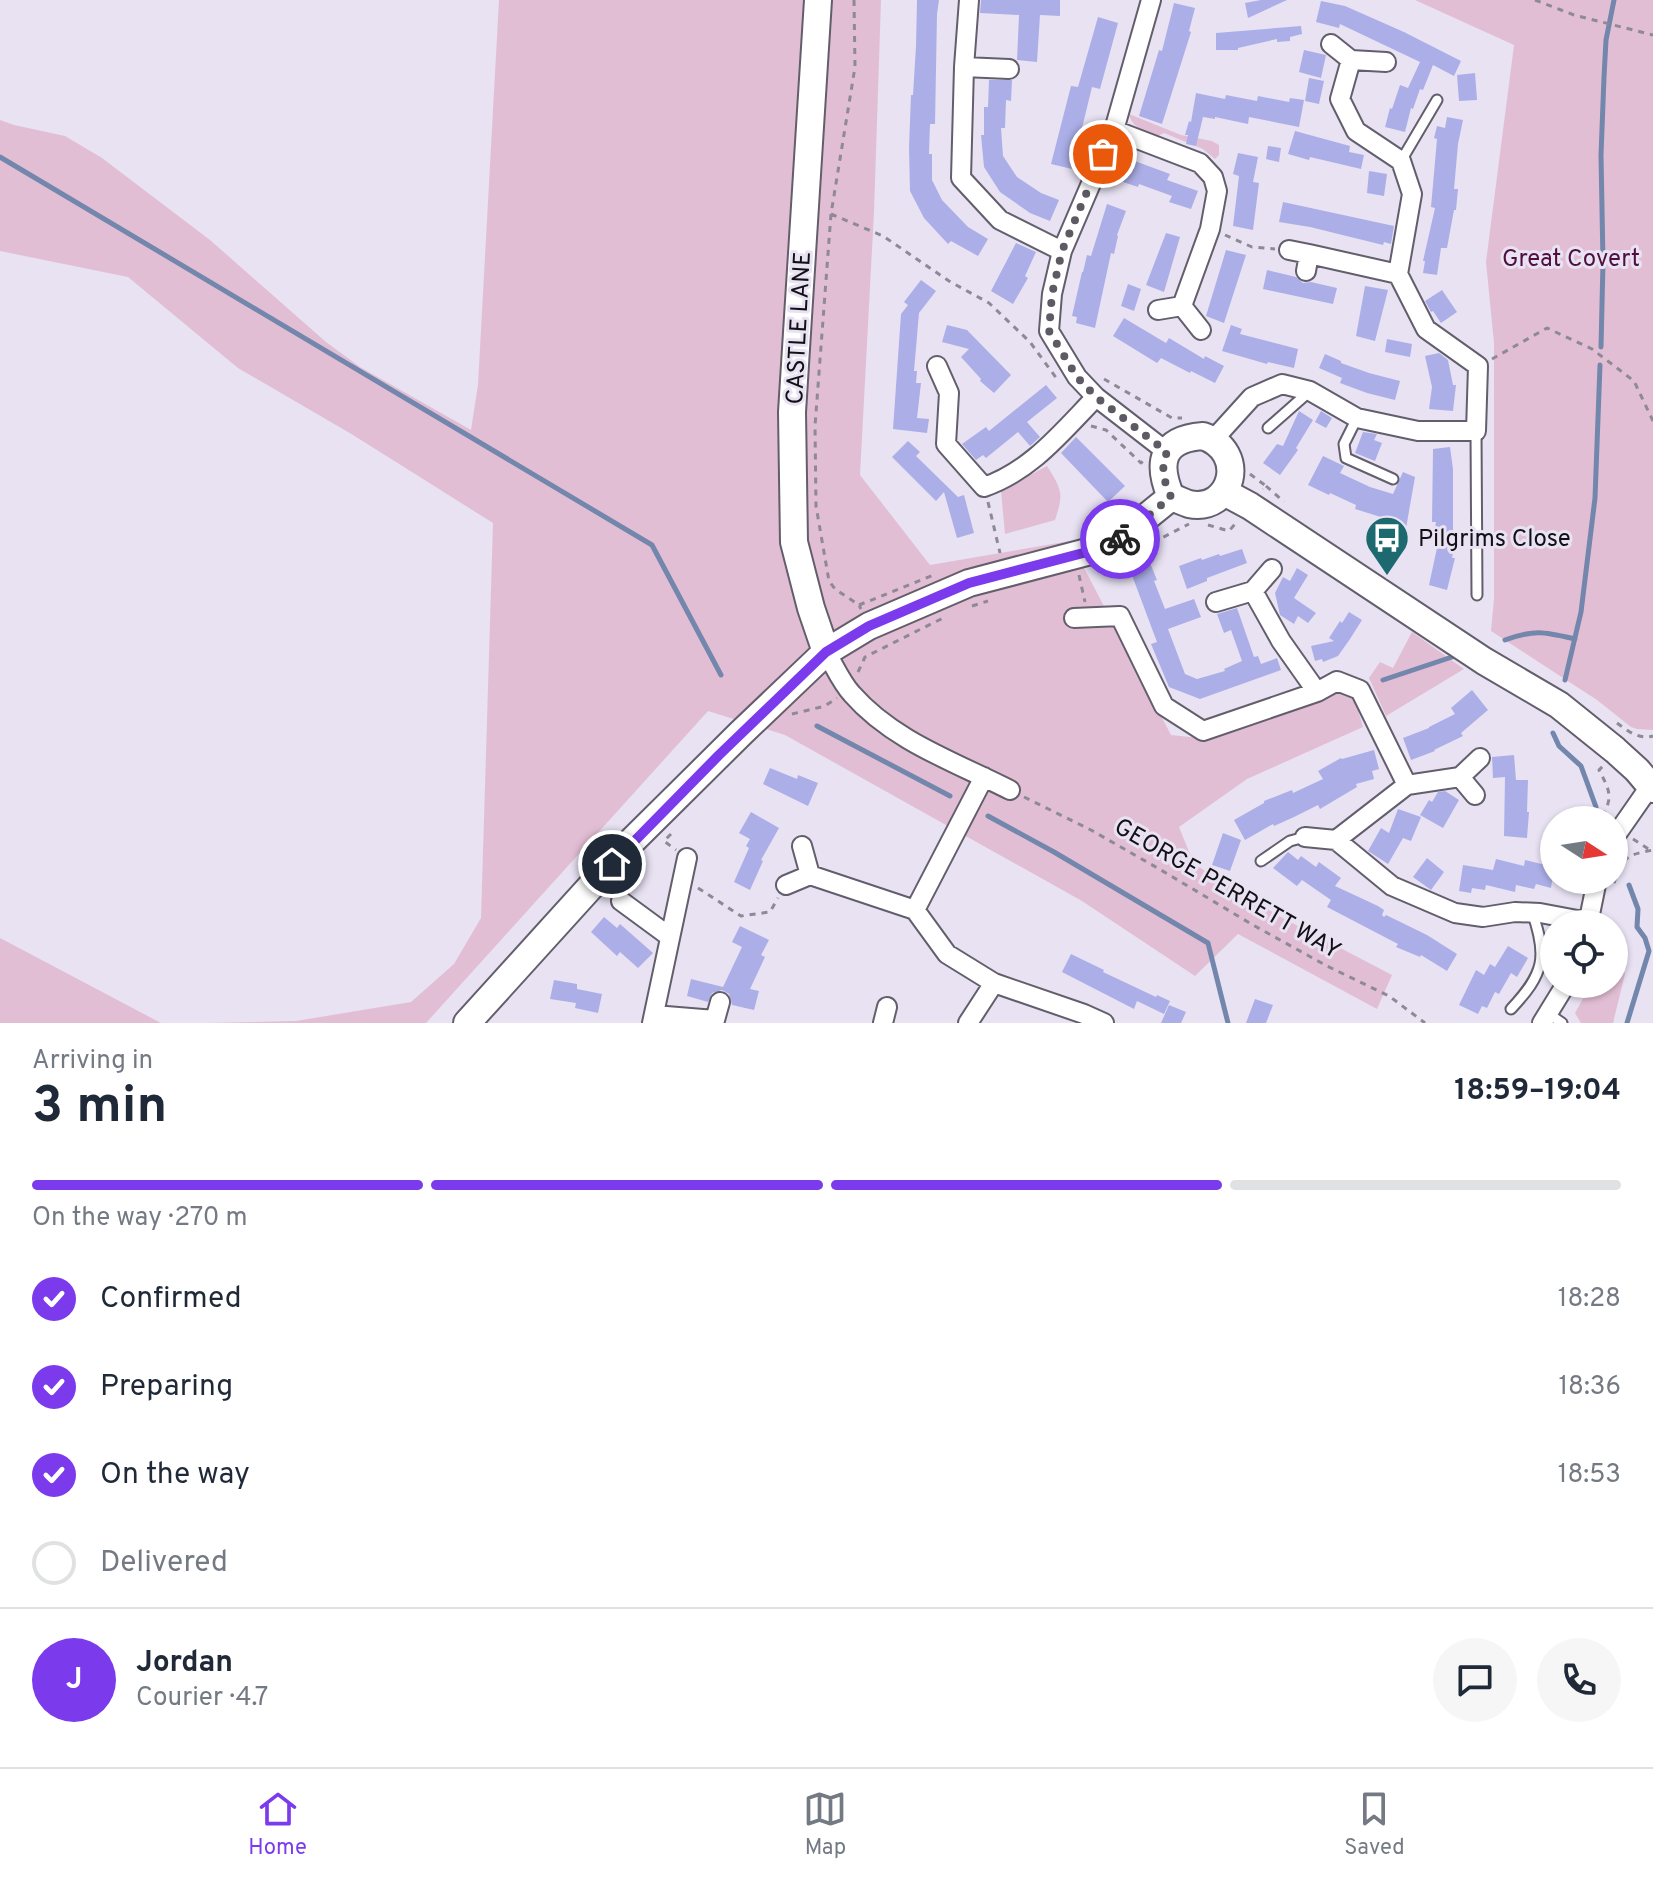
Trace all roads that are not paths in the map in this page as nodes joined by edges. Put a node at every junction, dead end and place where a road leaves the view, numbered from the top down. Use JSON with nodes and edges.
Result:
{"nodes":[{"id":1,"x":818,"y":0,"type":"edge"},
{"id":2,"x":969,"y":0,"type":"edge"},
{"id":3,"x":1151,"y":0,"type":"edge"},
{"id":4,"x":1331,"y":44,"type":"dead end"},
{"id":5,"x":1351,"y":60,"type":"junction"},
{"id":6,"x":1386,"y":62,"type":"dead end"},
{"id":7,"x":964,"y":67,"type":"junction"},
{"id":8,"x":1009,"y":69,"type":"dead end"},
{"id":9,"x":1437,"y":100,"type":"dead end"},
{"id":10,"x":1114,"y":130,"type":"junction"},
{"id":11,"x":1401,"y":161,"type":"junction"},
{"id":12,"x":1289,"y":250,"type":"road end"},
{"id":13,"x":1062,"y":251,"type":"junction"},
{"id":14,"x":1398,"y":274,"type":"junction"},
{"id":15,"x":1182,"y":306,"type":"junction"},
{"id":16,"x":1158,"y":310,"type":"dead end"},
{"id":17,"x":1201,"y":330,"type":"dead end"},
{"id":18,"x":937,"y":366,"type":"dead end"},
{"id":19,"x":1310,"y":391,"type":"junction"},
{"id":20,"x":1096,"y":397,"type":"junction"},
{"id":21,"x":1357,"y":418,"type":"junction"},
{"id":22,"x":1268,"y":428,"type":"dead end"},
{"id":23,"x":1476,"y":431,"type":"junction"},
{"id":24,"x":1213,"y":440,"type":"junction"},
{"id":25,"x":1161,"y":448,"type":"junction"},
{"id":26,"x":1393,"y":479,"type":"dead end"},
{"id":27,"x":1224,"y":492,"type":"junction"},
{"id":28,"x":1171,"y":497,"type":"junction"},
{"id":29,"x":1272,"y":569,"type":"dead end"},
{"id":30,"x":1253,"y":591,"type":"junction"},
{"id":31,"x":1477,"y":595,"type":"dead end"},
{"id":32,"x":1216,"y":602,"type":"dead end"},
{"id":33,"x":1082,"y":617,"type":"road end"},
{"id":34,"x":826,"y":652,"type":"junction"},
{"id":35,"x":1317,"y":692,"type":"junction"},
{"id":36,"x":1480,"y":758,"type":"dead end"},
{"id":37,"x":984,"y":777,"type":"junction"},
{"id":38,"x":1460,"y":777,"type":"junction"},
{"id":39,"x":1407,"y":785,"type":"junction"},
{"id":40,"x":1652,"y":785,"type":"edge"},
{"id":41,"x":1010,"y":790,"type":"road end"},
{"id":42,"x":1475,"y":795,"type":"dead end"},
{"id":43,"x":1628,"y":818,"type":"edge"},
{"id":44,"x":1305,"y":837,"type":"joint"},
{"id":45,"x":1336,"y":840,"type":"junction"},
{"id":46,"x":802,"y":846,"type":"dead end"},
{"id":47,"x":687,"y":858,"type":"road end"},
{"id":48,"x":1261,"y":861,"type":"dead end"},
{"id":49,"x":810,"y":875,"type":"junction"},
{"id":50,"x":786,"y":885,"type":"road end"},
{"id":51,"x":621,"y":901,"type":"dead end"},
{"id":52,"x":915,"y":910,"type":"junction"},
{"id":53,"x":1532,"y":912,"type":"junction"},
{"id":54,"x":1540,"y":914,"type":"edge"},
{"id":55,"x":670,"y":937,"type":"junction"},
{"id":56,"x":994,"y":983,"type":"junction"},
{"id":57,"x":1560,"y":998,"type":"edge"},
{"id":58,"x":1511,"y":1009,"type":"dead end"},
{"id":59,"x":718,"y":1015,"type":"edge"},
{"id":60,"x":653,"y":1019,"type":"edge"},
{"id":61,"x":1551,"y":1020,"type":"edge"},
{"id":62,"x":467,"y":1023,"type":"edge"},
{"id":63,"x":968,"y":1023,"type":"edge"},
{"id":64,"x":1104,"y":1023,"type":"edge"}],
"edges":[{"from":1,"to":34,"type":"street","name":"CASTLE LANE"},
{"from":2,"to":7,"type":"street"},
{"from":3,"to":10,"type":"street"},
{"from":4,"to":5,"type":"street"},
{"from":5,"to":6,"type":"street"},
{"from":5,"to":11,"type":"street"},
{"from":7,"to":8,"type":"street"},
{"from":7,"to":13,"type":"street"},
{"from":9,"to":11,"type":"lane"},
{"from":10,"to":13,"type":"street"},
{"from":10,"to":15,"type":"street"},
{"from":11,"to":14,"type":"street"},
{"from":12,"to":14,"type":"street"},
{"from":13,"to":20,"type":"street"},
{"from":14,"to":23,"type":"street"},
{"from":15,"to":16,"type":"street"},
{"from":15,"to":17,"type":"street"},
{"from":18,"to":20,"type":"street"},
{"from":19,"to":21,"type":"street"},
{"from":19,"to":22,"type":"lane"},
{"from":19,"to":24,"type":"street"},
{"from":20,"to":25,"type":"street"},
{"from":21,"to":23,"type":"street"},
{"from":21,"to":26,"type":"lane"},
{"from":23,"to":31,"type":"lane"},
{"from":24,"to":25,"type":"street"},
{"from":24,"to":27,"type":"street"},
{"from":25,"to":28,"type":"street"},
{"from":27,"to":28,"type":"street"},
{"from":27,"to":40,"type":"street"},
{"from":28,"to":34,"type":"street"},
{"from":29,"to":30,"type":"street"},
{"from":30,"to":32,"type":"street"},
{"from":30,"to":35,"type":"street"},
{"from":33,"to":35,"type":"street"},
{"from":34,"to":37,"type":"street"},
{"from":34,"to":62,"type":"street"},
{"from":35,"to":39,"type":"street"},
{"from":36,"to":38,"type":"street"},
{"from":37,"to":41,"type":"street"},
{"from":37,"to":52,"type":"street"},
{"from":38,"to":39,"type":"street"},
{"from":38,"to":42,"type":"street"},
{"from":39,"to":45,"type":"street"},
{"from":40,"to":43,"type":"street"},
{"from":44,"to":45,"type":"street"},
{"from":44,"to":48,"type":"lane"},
{"from":45,"to":53,"type":"street"},
{"from":46,"to":49,"type":"street"},
{"from":47,"to":55,"type":"street"},
{"from":49,"to":50,"type":"street"},
{"from":49,"to":52,"type":"street"},
{"from":51,"to":55,"type":"street"},
{"from":52,"to":56,"type":"street"},
{"from":53,"to":54,"type":"street"},
{"from":53,"to":58,"type":"lane"},
{"from":55,"to":60,"type":"street"},
{"from":56,"to":63,"type":"street"},
{"from":56,"to":64,"type":"street"},
{"from":57,"to":61,"type":"street"},
{"from":59,"to":60,"type":"street"}]}
